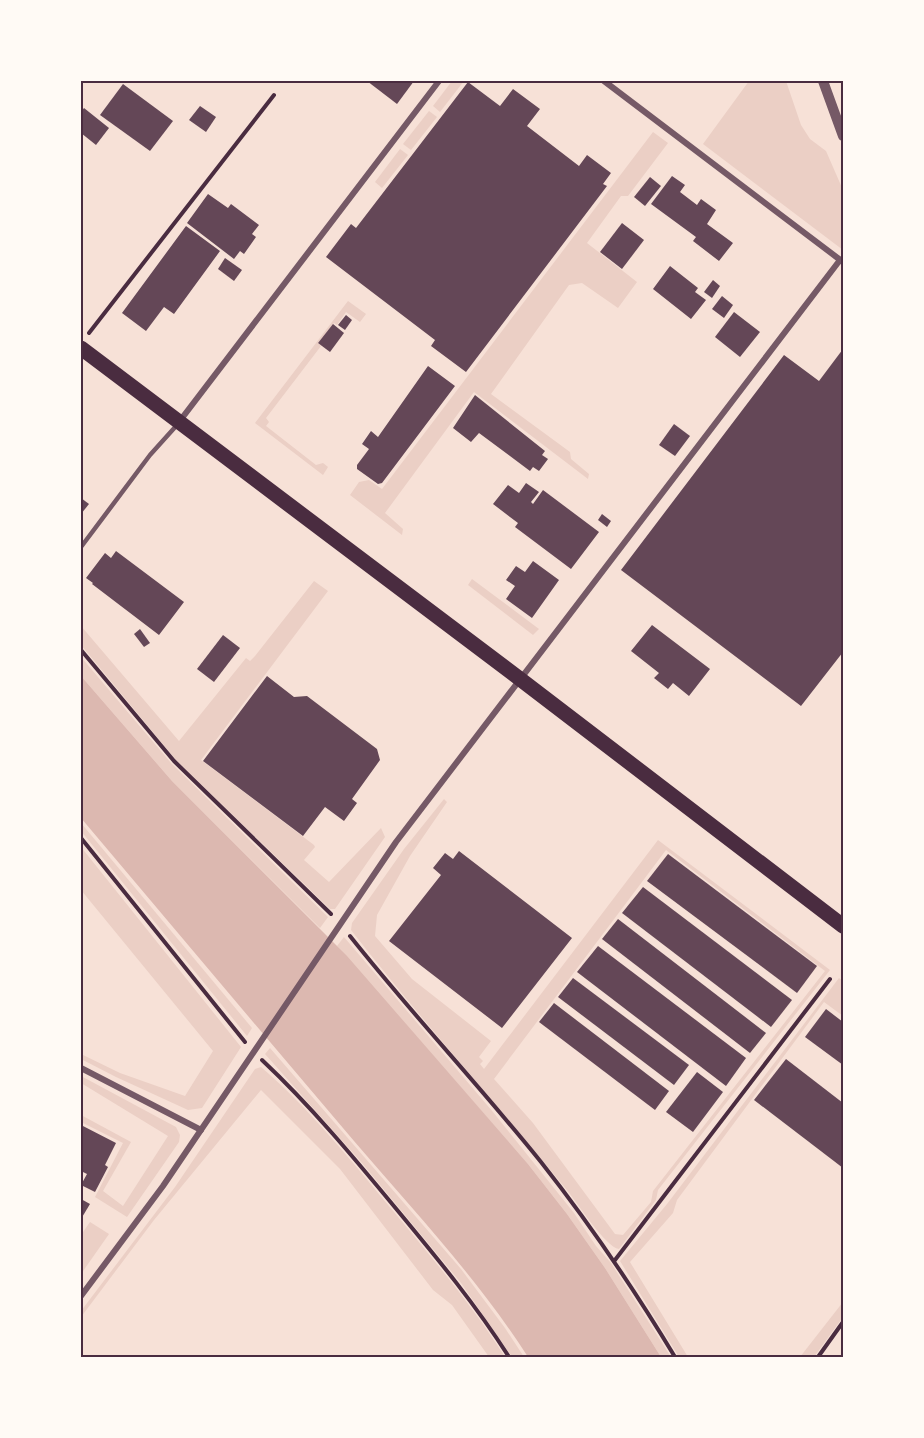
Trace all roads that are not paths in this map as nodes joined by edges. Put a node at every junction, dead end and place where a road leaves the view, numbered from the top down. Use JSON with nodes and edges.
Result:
{"nodes":[{"id":1,"x":439,"y":81,"type":"edge"},
{"id":2,"x":604,"y":81,"type":"edge"},
{"id":3,"x":823,"y":81,"type":"edge"},
{"id":4,"x":843,"y":136,"type":"edge"},
{"id":5,"x":841,"y":261,"type":"edge"},
{"id":6,"x":84,"y":341,"type":"edge"},
{"id":7,"x":178,"y":423,"type":"junction"},
{"id":8,"x":81,"y":547,"type":"edge"},
{"id":9,"x":520,"y":679,"type":"junction"},
{"id":10,"x":843,"y":926,"type":"edge"},
{"id":11,"x":81,"y":1068,"type":"edge"},
{"id":12,"x":201,"y":1130,"type":"junction"},
{"id":13,"x":81,"y":1296,"type":"edge"}],
"edges":[{"from":1,"to":7,"type":"street"},
{"from":2,"to":5,"type":"street"},
{"from":3,"to":4,"type":"street"},
{"from":5,"to":9,"type":"street"},
{"from":6,"to":7,"type":"main road"},
{"from":7,"to":8,"type":"lane"},
{"from":7,"to":9,"type":"main road"},
{"from":9,"to":10,"type":"main road"},
{"from":9,"to":12,"type":"street"},
{"from":11,"to":12,"type":"street"},
{"from":12,"to":13,"type":"street"}]}
